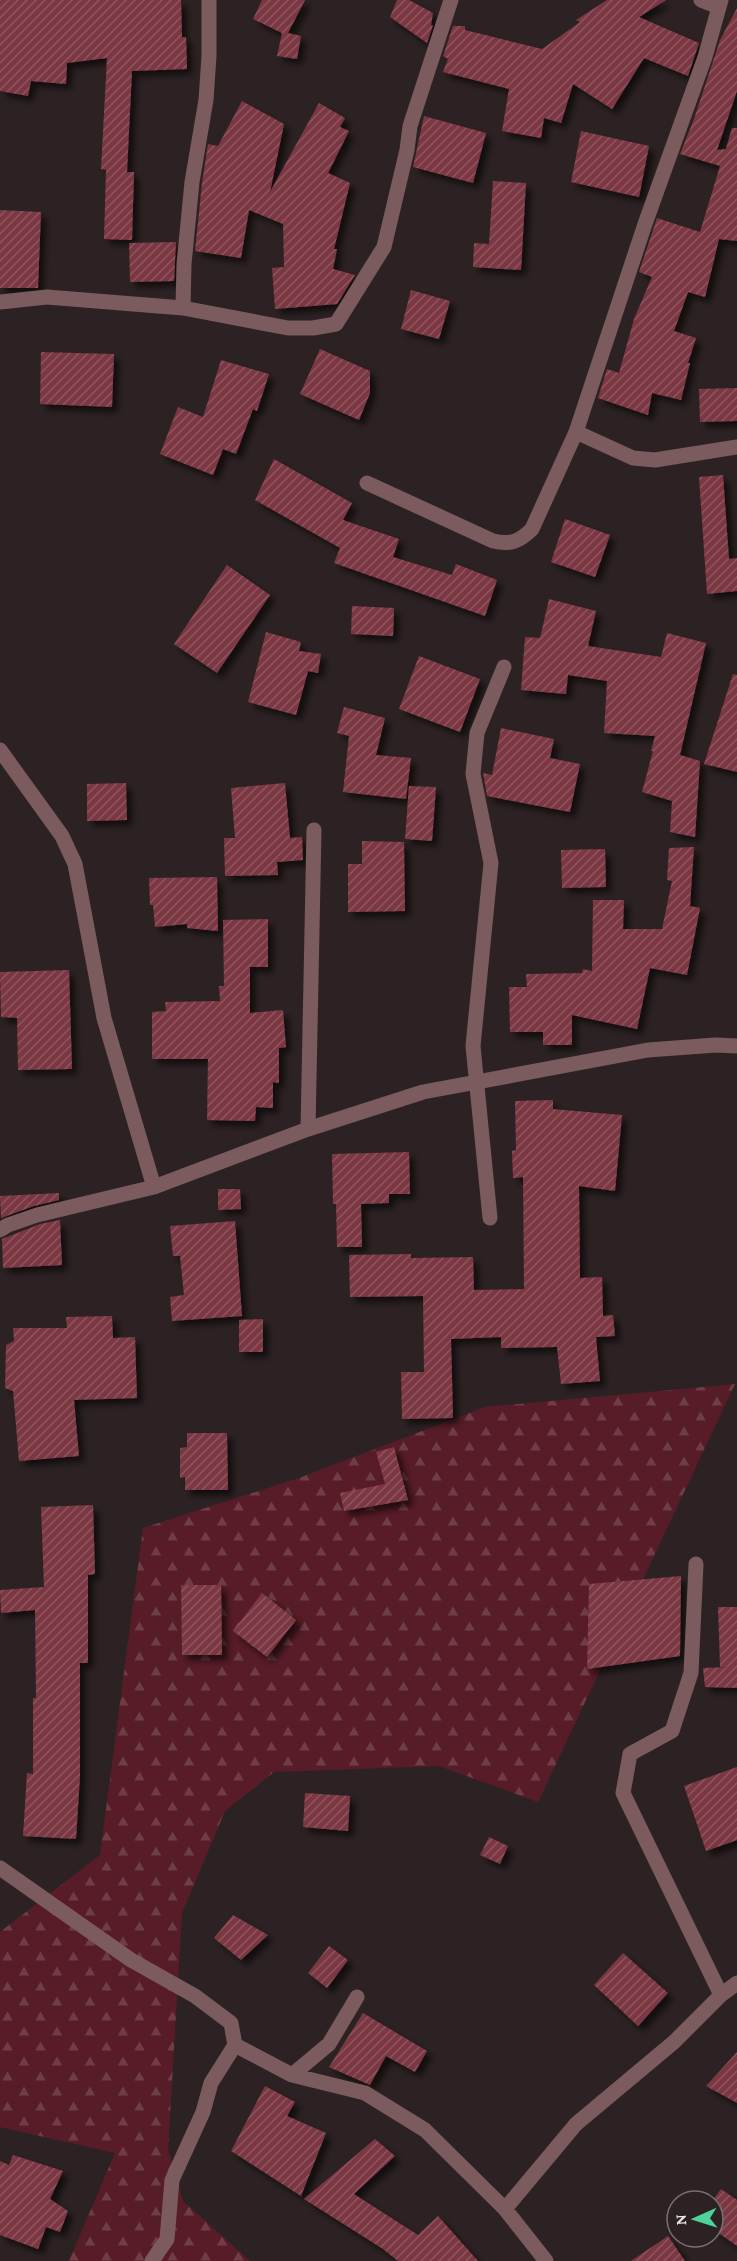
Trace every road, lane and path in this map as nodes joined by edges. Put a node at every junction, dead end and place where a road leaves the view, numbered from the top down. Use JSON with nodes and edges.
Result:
{"nodes":[{"id":1,"x":209,"y":0,"type":"edge"},
{"id":2,"x":451,"y":0,"type":"edge"},
{"id":3,"x":700,"y":0,"type":"edge"},
{"id":4,"x":720,"y":3,"type":"edge"},
{"id":5,"x":0,"y":302,"type":"edge"},
{"id":6,"x":183,"y":308,"type":"junction"},
{"id":7,"x":576,"y":432,"type":"junction"},
{"id":8,"x":737,"y":447,"type":"edge"},
{"id":9,"x":367,"y":483,"type":"dead end"},
{"id":10,"x":504,"y":667,"type":"dead end"},
{"id":11,"x":0,"y":750,"type":"edge"},
{"id":12,"x":314,"y":830,"type":"dead end"},
{"id":13,"x":737,"y":1046,"type":"edge"},
{"id":14,"x":476,"y":1082,"type":"junction"},
{"id":15,"x":308,"y":1129,"type":"junction"},
{"id":16,"x":154,"y":1187,"type":"junction"},
{"id":17,"x":490,"y":1218,"type":"dead end"},
{"id":18,"x":0,"y":1230,"type":"edge"},
{"id":19,"x":696,"y":1564,"type":"dead end"},
{"id":20,"x":0,"y":1868,"type":"edge"},
{"id":21,"x":737,"y":1983,"type":"edge"},
{"id":22,"x":721,"y":1995,"type":"junction"},
{"id":23,"x":357,"y":1997,"type":"dead end"},
{"id":24,"x":235,"y":2045,"type":"junction"},
{"id":25,"x":292,"y":2075,"type":"junction"},
{"id":26,"x":505,"y":2209,"type":"junction"},
{"id":27,"x":152,"y":2261,"type":"edge"},
{"id":28,"x":546,"y":2261,"type":"edge"}],
"edges":[{"from":1,"to":6,"type":"street"},
{"from":2,"to":6,"type":"street"},
{"from":3,"to":4,"type":"street"},
{"from":4,"to":7,"type":"street"},
{"from":5,"to":6,"type":"street"},
{"from":7,"to":8,"type":"street"},
{"from":7,"to":9,"type":"street"},
{"from":10,"to":14,"type":"street"},
{"from":11,"to":16,"type":"street"},
{"from":12,"to":15,"type":"street"},
{"from":13,"to":14,"type":"street"},
{"from":14,"to":15,"type":"street"},
{"from":14,"to":17,"type":"street"},
{"from":15,"to":16,"type":"street"},
{"from":16,"to":18,"type":"street"},
{"from":19,"to":22,"type":"street"},
{"from":20,"to":24,"type":"street"},
{"from":21,"to":22,"type":"street"},
{"from":22,"to":26,"type":"street"},
{"from":23,"to":25,"type":"street"},
{"from":24,"to":25,"type":"street"},
{"from":24,"to":27,"type":"street"},
{"from":25,"to":26,"type":"street"},
{"from":26,"to":28,"type":"street"}]}
